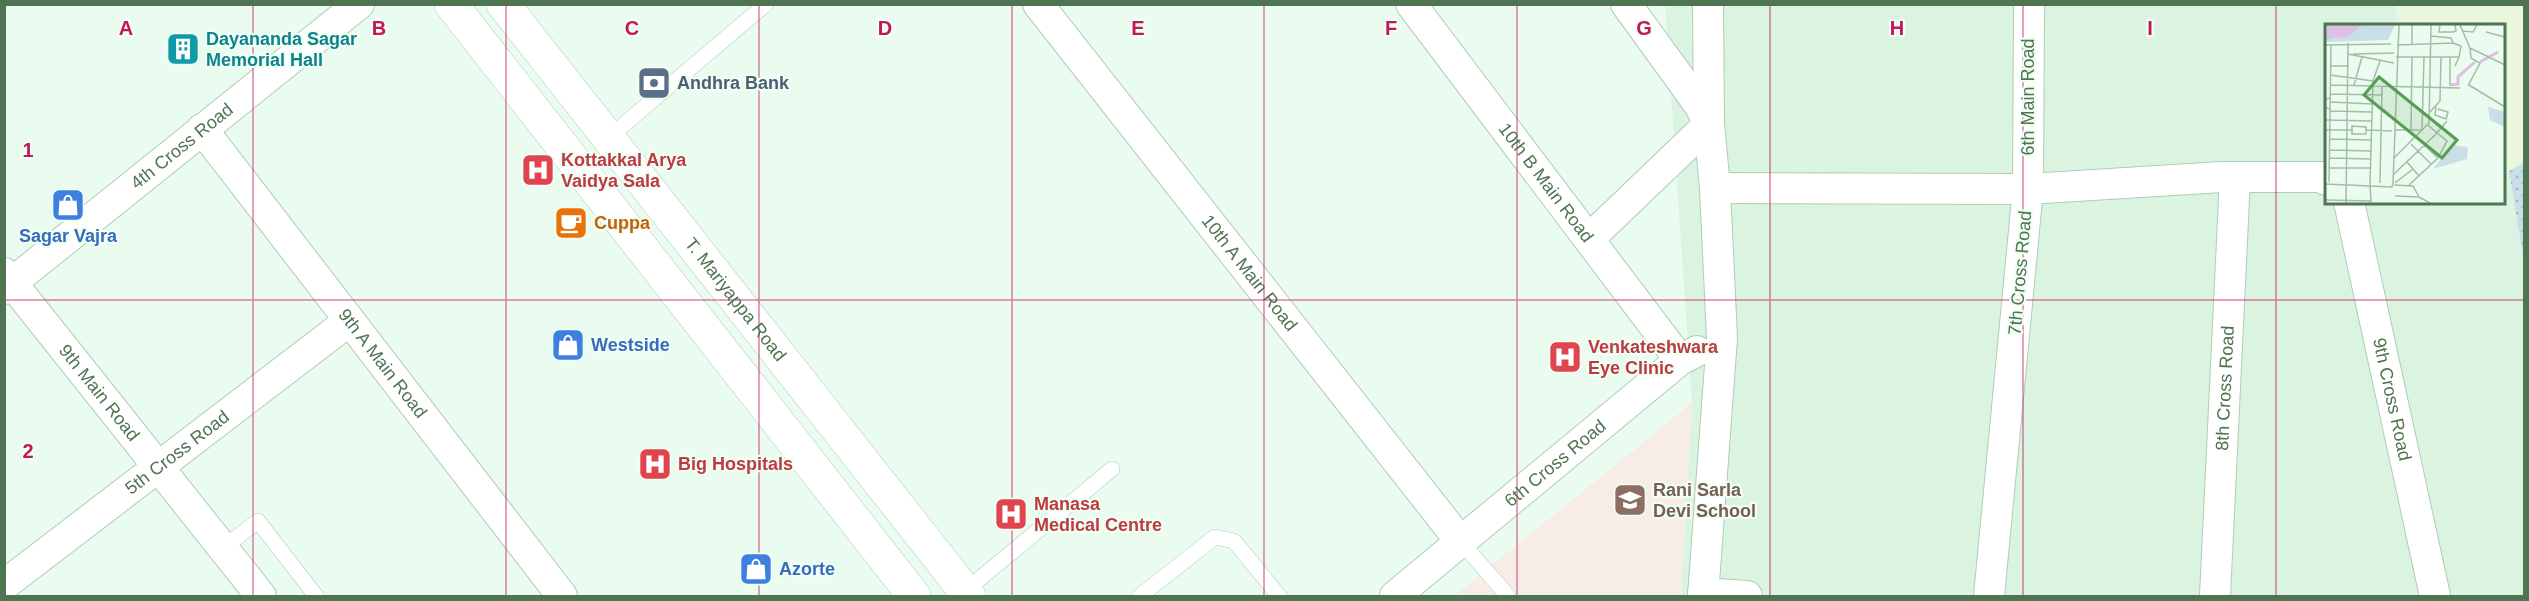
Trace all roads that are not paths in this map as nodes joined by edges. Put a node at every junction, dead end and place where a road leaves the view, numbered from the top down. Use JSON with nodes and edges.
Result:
{"nodes":[{"id":1,"x":359,"y":4,"type":"edge"},
{"id":2,"x":452,"y":4,"type":"edge"},
{"id":3,"x":503,"y":4,"type":"edge"},
{"id":4,"x":766,"y":4,"type":"edge"},
{"id":5,"x":1038,"y":4,"type":"edge"},
{"id":6,"x":1411,"y":4,"type":"edge"},
{"id":7,"x":1626,"y":4,"type":"edge"},
{"id":8,"x":1708,"y":4,"type":"edge"},
{"id":9,"x":2029,"y":4,"type":"edge"},
{"id":10,"x":1709,"y":124,"type":"junction"},
{"id":11,"x":202,"y":129,"type":"junction"},
{"id":12,"x":608,"y":138,"type":"junction"},
{"id":13,"x":2235,"y":178,"type":"junction"},
{"id":14,"x":2325,"y":179,"type":"edge"},
{"id":15,"x":1715,"y":188,"type":"junction"},
{"id":16,"x":2028,"y":189,"type":"junction"},
{"id":17,"x":2349,"y":204,"type":"edge"},
{"id":18,"x":1589,"y":239,"type":"junction"},
{"id":19,"x":7,"y":282,"type":"edge"},
{"id":20,"x":349,"y":321,"type":"junction"},
{"id":21,"x":1722,"y":338,"type":"junction"},
{"id":22,"x":1680,"y":360,"type":"junction"},
{"id":23,"x":160,"y":467,"type":"junction"},
{"id":24,"x":1112,"y":469,"type":"dead end"},
{"id":25,"x":1461,"y":542,"type":"junction"},
{"id":26,"x":223,"y":548,"type":"junction"},
{"id":27,"x":4,"y":585,"type":"edge"},
{"id":28,"x":967,"y":594,"type":"edge"},
{"id":29,"x":1703,"y":595,"type":"edge"},
{"id":30,"x":261,"y":597,"type":"edge"},
{"id":31,"x":316,"y":597,"type":"edge"},
{"id":32,"x":561,"y":597,"type":"edge"},
{"id":33,"x":914,"y":597,"type":"edge"},
{"id":34,"x":1140,"y":597,"type":"edge"},
{"id":35,"x":1279,"y":597,"type":"edge"},
{"id":36,"x":1395,"y":597,"type":"edge"},
{"id":37,"x":1508,"y":597,"type":"edge"},
{"id":38,"x":1747,"y":597,"type":"edge"},
{"id":39,"x":1989,"y":597,"type":"edge"},
{"id":40,"x":2215,"y":597,"type":"edge"},
{"id":41,"x":2435,"y":597,"type":"edge"}],
"edges":[{"from":1,"to":11,"type":"street","name":"4th Cross Road"},
{"from":2,"to":33,"type":"main road"},
{"from":3,"to":12,"type":"main road","name":"T. Mariyappa Road"},
{"from":4,"to":12,"type":"lane"},
{"from":5,"to":25,"type":"street","name":"10th A Main Road"},
{"from":6,"to":18,"type":"street","name":"10th B Main Road"},
{"from":7,"to":10,"type":"street"},
{"from":8,"to":10,"type":"street"},
{"from":9,"to":16,"type":"street","name":"6th Main Road"},
{"from":10,"to":15,"type":"street"},
{"from":10,"to":18,"type":"street"},
{"from":11,"to":19,"type":"street","name":"4th Cross Road"},
{"from":11,"to":20,"type":"street","name":"9th A Main Road"},
{"from":12,"to":28,"type":"main road","name":"T. Mariyappa Road"},
{"from":13,"to":14,"type":"street"},
{"from":13,"to":16,"type":"street"},
{"from":13,"to":40,"type":"street","name":"8th Cross Road"},
{"from":15,"to":16,"type":"street","name":"7th Cross Road"},
{"from":15,"to":21,"type":"street"},
{"from":16,"to":39,"type":"street","name":"7th Cross Road"},
{"from":17,"to":41,"type":"street","name":"9th Cross Road"},
{"from":18,"to":22,"type":"street","name":"10th B Main Road"},
{"from":19,"to":23,"type":"street","name":"9th Main Road"},
{"from":20,"to":23,"type":"street","name":"5th Cross Road"},
{"from":20,"to":32,"type":"street","name":"9th A Main Road"},
{"from":21,"to":22,"type":"street","name":"6th Cross Road"},
{"from":21,"to":29,"type":"street"},
{"from":22,"to":25,"type":"street","name":"6th Cross Road"},
{"from":23,"to":26,"type":"street","name":"9th Main Road"},
{"from":23,"to":27,"type":"street","name":"5th Cross Road"},
{"from":24,"to":28,"type":"lane"},
{"from":25,"to":36,"type":"street","name":"6th Cross Road"},
{"from":25,"to":37,"type":"lane"},
{"from":26,"to":30,"type":"street","name":"9th Main Road"},
{"from":26,"to":31,"type":"lane"},
{"from":29,"to":38,"type":"street"},
{"from":34,"to":35,"type":"lane"}]}
